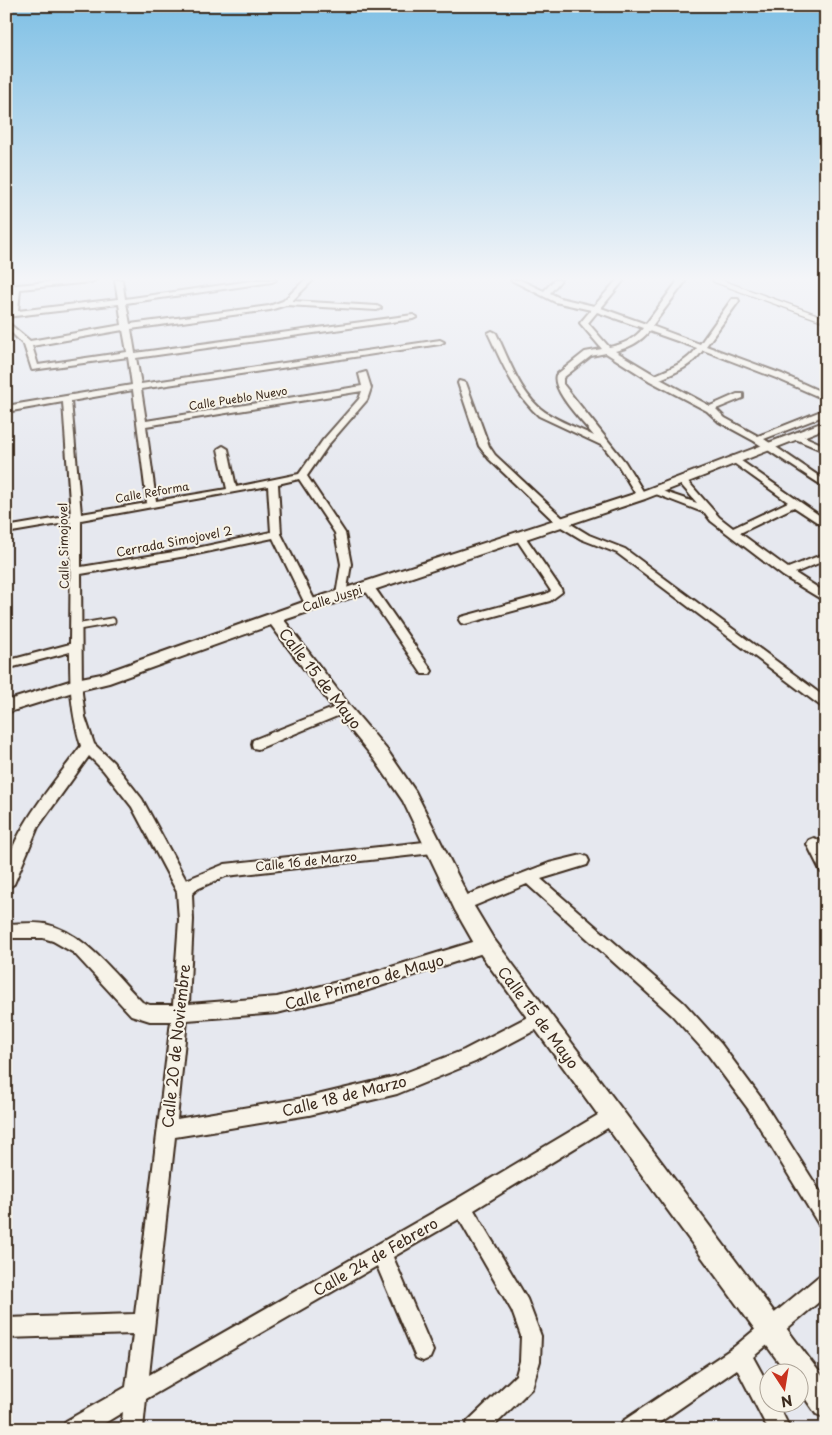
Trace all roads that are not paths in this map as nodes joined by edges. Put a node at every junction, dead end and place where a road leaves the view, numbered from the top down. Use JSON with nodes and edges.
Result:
{"nodes":[{"id":1,"x":29,"y":347,"type":"edge"},
{"id":2,"x":130,"y":347,"type":"edge"},
{"id":3,"x":191,"y":347,"type":"edge"},
{"id":4,"x":410,"y":347,"type":"edge"},
{"id":5,"x":500,"y":347,"type":"edge"},
{"id":6,"x":623,"y":347,"type":"edge"},
{"id":7,"x":700,"y":347,"type":"edge"},
{"id":8,"x":704,"y":347,"type":"edge"},
{"id":9,"x":606,"y":349,"type":"junction"},
{"id":10,"x":131,"y":355,"type":"junction"},
{"id":11,"x":363,"y":374,"type":"dead end"},
{"id":12,"x":654,"y":378,"type":"junction"},
{"id":13,"x":462,"y":383,"type":"dead end"},
{"id":14,"x":137,"y":387,"type":"junction"},
{"id":15,"x":367,"y":388,"type":"junction"},
{"id":16,"x":740,"y":396,"type":"dead end"},
{"id":17,"x":826,"y":397,"type":"edge"},
{"id":18,"x":67,"y":399,"type":"junction"},
{"id":19,"x":6,"y":409,"type":"edge"},
{"id":20,"x":710,"y":409,"type":"junction"},
{"id":21,"x":826,"y":412,"type":"edge"},
{"id":22,"x":142,"y":424,"type":"junction"},
{"id":23,"x":826,"y":424,"type":"edge"},
{"id":24,"x":796,"y":436,"type":"junction"},
{"id":25,"x":757,"y":438,"type":"junction"},
{"id":26,"x":609,"y":446,"type":"junction"},
{"id":27,"x":768,"y":446,"type":"junction"},
{"id":28,"x":223,"y":449,"type":"dead end"},
{"id":29,"x":826,"y":449,"type":"edge"},
{"id":30,"x":734,"y":459,"type":"junction"},
{"id":31,"x":302,"y":476,"type":"junction"},
{"id":32,"x":682,"y":480,"type":"junction"},
{"id":33,"x":272,"y":484,"type":"junction"},
{"id":34,"x":826,"y":485,"type":"edge"},
{"id":35,"x":653,"y":491,"type":"junction"},
{"id":36,"x":232,"y":492,"type":"junction"},
{"id":37,"x":641,"y":496,"type":"junction"},
{"id":38,"x":794,"y":503,"type":"junction"},
{"id":39,"x":152,"y":505,"type":"junction"},
{"id":40,"x":707,"y":511,"type":"junction"},
{"id":41,"x":76,"y":518,"type":"junction"},
{"id":42,"x":562,"y":523,"type":"junction"},
{"id":43,"x":826,"y":525,"type":"edge"},
{"id":44,"x":6,"y":530,"type":"edge"},
{"id":45,"x":733,"y":532,"type":"junction"},
{"id":46,"x":276,"y":534,"type":"junction"},
{"id":47,"x":520,"y":537,"type":"junction"},
{"id":48,"x":826,"y":556,"type":"edge"},
{"id":49,"x":76,"y":571,"type":"junction"},
{"id":50,"x":787,"y":573,"type":"junction"},
{"id":51,"x":368,"y":586,"type":"junction"},
{"id":52,"x":341,"y":595,"type":"junction"},
{"id":53,"x":826,"y":598,"type":"edge"},
{"id":54,"x":311,"y":605,"type":"junction"},
{"id":55,"x":274,"y":618,"type":"junction"},
{"id":56,"x":465,"y":620,"type":"dead end"},
{"id":57,"x":112,"y":621,"type":"dead end"},
{"id":58,"x":77,"y":627,"type":"junction"},
{"id":59,"x":77,"y":646,"type":"junction"},
{"id":60,"x":6,"y":665,"type":"edge"},
{"id":61,"x":426,"y":671,"type":"dead end"},
{"id":62,"x":76,"y":689,"type":"junction"},
{"id":63,"x":826,"y":705,"type":"edge"},
{"id":64,"x":6,"y":707,"type":"edge"},
{"id":65,"x":343,"y":709,"type":"junction"},
{"id":66,"x":6,"y":717,"type":"edge"},
{"id":67,"x":258,"y":744,"type":"dead end"},
{"id":68,"x":88,"y":747,"type":"junction"},
{"id":69,"x":814,"y":844,"type":"dead end"},
{"id":70,"x":434,"y":847,"type":"junction"},
{"id":71,"x":582,"y":861,"type":"dead end"},
{"id":72,"x":826,"y":867,"type":"edge"},
{"id":73,"x":529,"y":877,"type":"junction"},
{"id":74,"x":6,"y":883,"type":"edge"},
{"id":75,"x":184,"y":891,"type":"junction"},
{"id":76,"x":462,"y":904,"type":"junction"},
{"id":77,"x":6,"y":930,"type":"edge"},
{"id":78,"x":486,"y":945,"type":"junction"},
{"id":79,"x":180,"y":1013,"type":"junction"},
{"id":80,"x":539,"y":1019,"type":"junction"},
{"id":81,"x":613,"y":1115,"type":"junction"},
{"id":82,"x":167,"y":1129,"type":"junction"},
{"id":83,"x":462,"y":1208,"type":"junction"},
{"id":84,"x":826,"y":1218,"type":"edge"},
{"id":85,"x":380,"y":1252,"type":"junction"},
{"id":86,"x":826,"y":1283,"type":"edge"},
{"id":87,"x":145,"y":1324,"type":"junction"},
{"id":88,"x":6,"y":1328,"type":"edge"},
{"id":89,"x":771,"y":1328,"type":"junction"},
{"id":90,"x":423,"y":1351,"type":"dead end"},
{"id":91,"x":741,"y":1354,"type":"junction"},
{"id":92,"x":136,"y":1394,"type":"junction"},
{"id":93,"x":826,"y":1404,"type":"edge"},
{"id":94,"x":642,"y":1425,"type":"edge"},
{"id":95,"x":74,"y":1429,"type":"edge"},
{"id":96,"x":132,"y":1429,"type":"edge"},
{"id":97,"x":476,"y":1429,"type":"edge"},
{"id":98,"x":779,"y":1429,"type":"edge"}],
"edges":[{"from":1,"to":10,"type":"street"},
{"from":2,"to":10,"type":"street"},
{"from":3,"to":10,"type":"street"},
{"from":4,"to":14,"type":"street"},
{"from":5,"to":26,"type":"street"},
{"from":6,"to":9,"type":"street"},
{"from":7,"to":12,"type":"street"},
{"from":8,"to":17,"type":"street"},
{"from":9,"to":12,"type":"street"},
{"from":9,"to":26,"type":"street"},
{"from":10,"to":14,"type":"street"},
{"from":11,"to":15,"type":"street"},
{"from":12,"to":20,"type":"street"},
{"from":13,"to":42,"type":"street"},
{"from":14,"to":18,"type":"street"},
{"from":14,"to":22,"type":"street"},
{"from":15,"to":22,"type":"street","name":"Calle Pueblo Nuevo"},
{"from":15,"to":31,"type":"street"},
{"from":16,"to":20,"type":"street"},
{"from":18,"to":19,"type":"street"},
{"from":18,"to":41,"type":"street","name":"Calle Simojovel"},
{"from":20,"to":25,"type":"street"},
{"from":21,"to":25,"type":"street"},
{"from":22,"to":39,"type":"street"},
{"from":23,"to":24,"type":"street","name":"Calle Juspi"},
{"from":24,"to":27,"type":"street","name":"Calle Juspi"},
{"from":24,"to":29,"type":"street"},
{"from":25,"to":27,"type":"street"},
{"from":26,"to":37,"type":"street"},
{"from":27,"to":30,"type":"street","name":"Calle Juspi"},
{"from":27,"to":34,"type":"street"},
{"from":28,"to":36,"type":"street"},
{"from":30,"to":32,"type":"street","name":"Calle Juspi"},
{"from":30,"to":38,"type":"street"},
{"from":31,"to":33,"type":"street","name":"Calle Reforma"},
{"from":31,"to":52,"type":"street"},
{"from":32,"to":35,"type":"street","name":"Calle Juspi"},
{"from":32,"to":40,"type":"street"},
{"from":33,"to":36,"type":"street","name":"Calle Reforma"},
{"from":33,"to":46,"type":"street"},
{"from":35,"to":37,"type":"street","name":"Calle Juspi"},
{"from":35,"to":40,"type":"street"},
{"from":36,"to":39,"type":"street","name":"Calle Reforma"},
{"from":37,"to":42,"type":"street","name":"Calle Juspi"},
{"from":38,"to":43,"type":"street"},
{"from":38,"to":45,"type":"street"},
{"from":39,"to":41,"type":"street","name":"Calle Reforma"},
{"from":40,"to":45,"type":"street"},
{"from":41,"to":44,"type":"street","name":"Calle Reforma"},
{"from":41,"to":49,"type":"street","name":"Calle Simojovel"},
{"from":42,"to":47,"type":"street","name":"Calle Juspi"},
{"from":42,"to":63,"type":"street"},
{"from":45,"to":50,"type":"street"},
{"from":46,"to":49,"type":"street","name":"Cerrada Simojovel 2"},
{"from":46,"to":54,"type":"street"},
{"from":47,"to":51,"type":"street","name":"Calle Juspi"},
{"from":47,"to":56,"type":"street"},
{"from":48,"to":50,"type":"street"},
{"from":49,"to":58,"type":"street","name":"Calle Simojovel"},
{"from":50,"to":53,"type":"street"},
{"from":51,"to":52,"type":"street","name":"Calle Juspi"},
{"from":51,"to":61,"type":"street"},
{"from":52,"to":54,"type":"street","name":"Calle Juspi"},
{"from":54,"to":55,"type":"street","name":"Calle Juspi"},
{"from":55,"to":62,"type":"street","name":"Calle Juspi"},
{"from":55,"to":65,"type":"street","name":"Calle 15 de Mayo"},
{"from":57,"to":58,"type":"lane"},
{"from":58,"to":59,"type":"street","name":"Calle Simojovel"},
{"from":59,"to":60,"type":"street"},
{"from":59,"to":62,"type":"street","name":"Calle Simojovel"},
{"from":62,"to":64,"type":"street","name":"Calle Juspi"},
{"from":62,"to":66,"type":"street","name":"Calle Juspi"},
{"from":62,"to":68,"type":"street","name":"Calle 20 de Noviembre"},
{"from":65,"to":67,"type":"street"},
{"from":65,"to":70,"type":"street","name":"Calle 15 de Mayo"},
{"from":68,"to":74,"type":"street"},
{"from":68,"to":75,"type":"street","name":"Calle 20 de Noviembre"},
{"from":69,"to":72,"type":"street"},
{"from":70,"to":75,"type":"street","name":"Calle 16 de Marzo"},
{"from":70,"to":76,"type":"street","name":"Calle 15 de Mayo"},
{"from":71,"to":73,"type":"street"},
{"from":73,"to":76,"type":"street"},
{"from":73,"to":84,"type":"street"},
{"from":75,"to":79,"type":"street","name":"Calle 20 de Noviembre"},
{"from":76,"to":78,"type":"street","name":"Calle 15 de Mayo"},
{"from":77,"to":79,"type":"street","name":"Calle Primero de Mayo"},
{"from":78,"to":79,"type":"street","name":"Calle Primero de Mayo"},
{"from":78,"to":80,"type":"street","name":"Calle 15 de Mayo"},
{"from":79,"to":82,"type":"street","name":"Calle 20 de Noviembre"},
{"from":80,"to":81,"type":"street","name":"Calle 15 de Mayo"},
{"from":80,"to":82,"type":"street","name":"Calle 18 de Marzo"},
{"from":81,"to":83,"type":"street","name":"Calle 24 de Febrero"},
{"from":81,"to":89,"type":"street","name":"Calle 15 de Mayo"},
{"from":82,"to":87,"type":"street","name":"Calle 20 de Noviembre"},
{"from":83,"to":85,"type":"street","name":"Calle 24 de Febrero"},
{"from":83,"to":97,"type":"street"},
{"from":85,"to":90,"type":"street"},
{"from":85,"to":92,"type":"street","name":"Calle 24 de Febrero"},
{"from":86,"to":89,"type":"street"},
{"from":87,"to":88,"type":"street"},
{"from":87,"to":92,"type":"street","name":"Calle 20 de Noviembre"},
{"from":89,"to":91,"type":"street"},
{"from":89,"to":93,"type":"street","name":"Calle 15 de Mayo"},
{"from":91,"to":94,"type":"street"},
{"from":91,"to":98,"type":"street"},
{"from":92,"to":95,"type":"street","name":"Calle 24 de Febrero"},
{"from":92,"to":96,"type":"street","name":"Calle 20 de Noviembre"}]}
